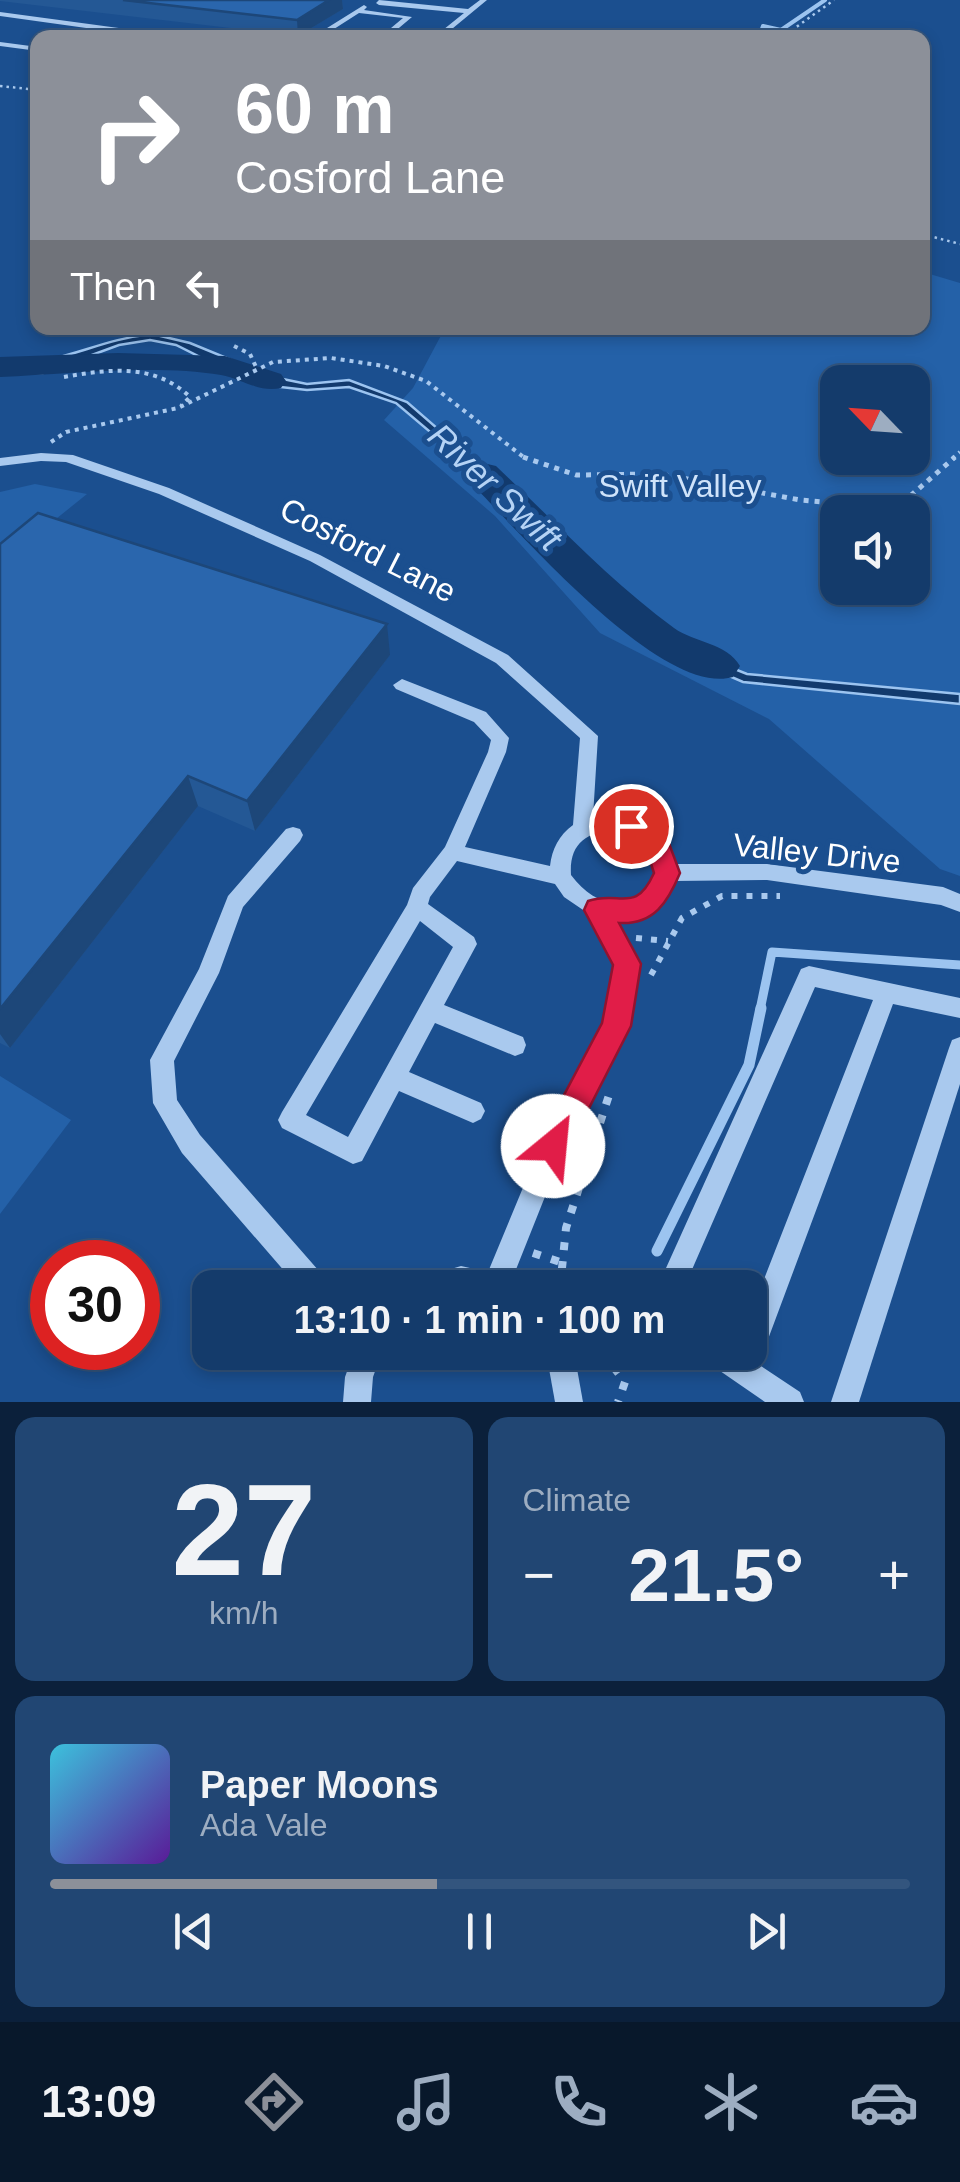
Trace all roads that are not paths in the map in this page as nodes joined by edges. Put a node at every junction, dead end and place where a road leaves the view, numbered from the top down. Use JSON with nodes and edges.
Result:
{"nodes":[{"id":1,"x":408,"y":0,"type":"edge"},
{"id":2,"x":484,"y":0,"type":"edge"},
{"id":3,"x":381,"y":2,"type":"edge"},
{"id":4,"x":471,"y":9,"type":"junction"},
{"id":5,"x":357,"y":11,"type":"junction"},
{"id":6,"x":0,"y":14,"type":"edge"},
{"id":7,"x":119,"y":30,"type":"edge"},
{"id":8,"x":327,"y":30,"type":"edge"},
{"id":9,"x":392,"y":30,"type":"edge"},
{"id":10,"x":446,"y":30,"type":"edge"},
{"id":11,"x":0,"y":44,"type":"edge"},
{"id":12,"x":30,"y":48,"type":"edge"},
{"id":13,"x":0,"y":462,"type":"edge"},
{"id":14,"x":402,"y":685,"type":"dead end"},
{"id":15,"x":583,"y":828,"type":"junction"},
{"id":16,"x":293,"y":835,"type":"dead end"},
{"id":17,"x":453,"y":852,"type":"junction"},
{"id":18,"x":667,"y":873,"type":"junction"},
{"id":19,"x":561,"y":877,"type":"junction"},
{"id":20,"x":960,"y":902,"type":"edge"},
{"id":21,"x":417,"y":907,"type":"junction"},
{"id":22,"x":597,"y":910,"type":"junction"},
{"id":23,"x":887,"y":992,"type":"junction"},
{"id":24,"x":960,"y":1008,"type":"edge"},
{"id":25,"x":430,"y":1010,"type":"junction"},
{"id":26,"x":515,"y":1045,"type":"dead end"},
{"id":27,"x":960,"y":1048,"type":"edge"},
{"id":28,"x":394,"y":1077,"type":"junction"},
{"id":29,"x":472,"y":1111,"type":"dead end"},
{"id":30,"x":301,"y":1270,"type":"edge"},
{"id":31,"x":504,"y":1270,"type":"edge"},
{"id":32,"x":678,"y":1270,"type":"edge"},
{"id":33,"x":767,"y":1305,"type":"edge"},
{"id":34,"x":361,"y":1370,"type":"edge"},
{"id":35,"x":565,"y":1370,"type":"edge"},
{"id":36,"x":759,"y":1370,"type":"edge"},
{"id":37,"x":357,"y":1402,"type":"edge"},
{"id":38,"x":568,"y":1402,"type":"edge"},
{"id":39,"x":790,"y":1402,"type":"edge"},
{"id":40,"x":845,"y":1402,"type":"edge"}],
"edges":[{"from":1,"to":4,"type":"street"},
{"from":2,"to":4,"type":"street"},
{"from":3,"to":4,"type":"street"},
{"from":3,"to":5,"type":"street"},
{"from":4,"to":10,"type":"street"},
{"from":5,"to":8,"type":"street"},
{"from":5,"to":9,"type":"street"},
{"from":6,"to":7,"type":"street"},
{"from":11,"to":12,"type":"street"},
{"from":13,"to":15,"type":"street","name":"Cosford Lane"},
{"from":14,"to":17,"type":"street"},
{"from":15,"to":18,"type":"street"},
{"from":15,"to":19,"type":"street","name":"Cosford Lane"},
{"from":16,"to":30,"type":"street"},
{"from":17,"to":19,"type":"street"},
{"from":17,"to":21,"type":"street"},
{"from":18,"to":20,"type":"street","name":"Valley Drive"},
{"from":18,"to":22,"type":"street"},
{"from":19,"to":22,"type":"street"},
{"from":21,"to":25,"type":"street"},
{"from":21,"to":28,"type":"street"},
{"from":22,"to":31,"type":"street"},
{"from":23,"to":24,"type":"street"},
{"from":23,"to":32,"type":"street"},
{"from":23,"to":33,"type":"street"},
{"from":25,"to":26,"type":"street"},
{"from":25,"to":28,"type":"street"},
{"from":27,"to":40,"type":"street"},
{"from":28,"to":29,"type":"street"},
{"from":34,"to":37,"type":"street"},
{"from":35,"to":38,"type":"street"},
{"from":36,"to":39,"type":"street"}]}
